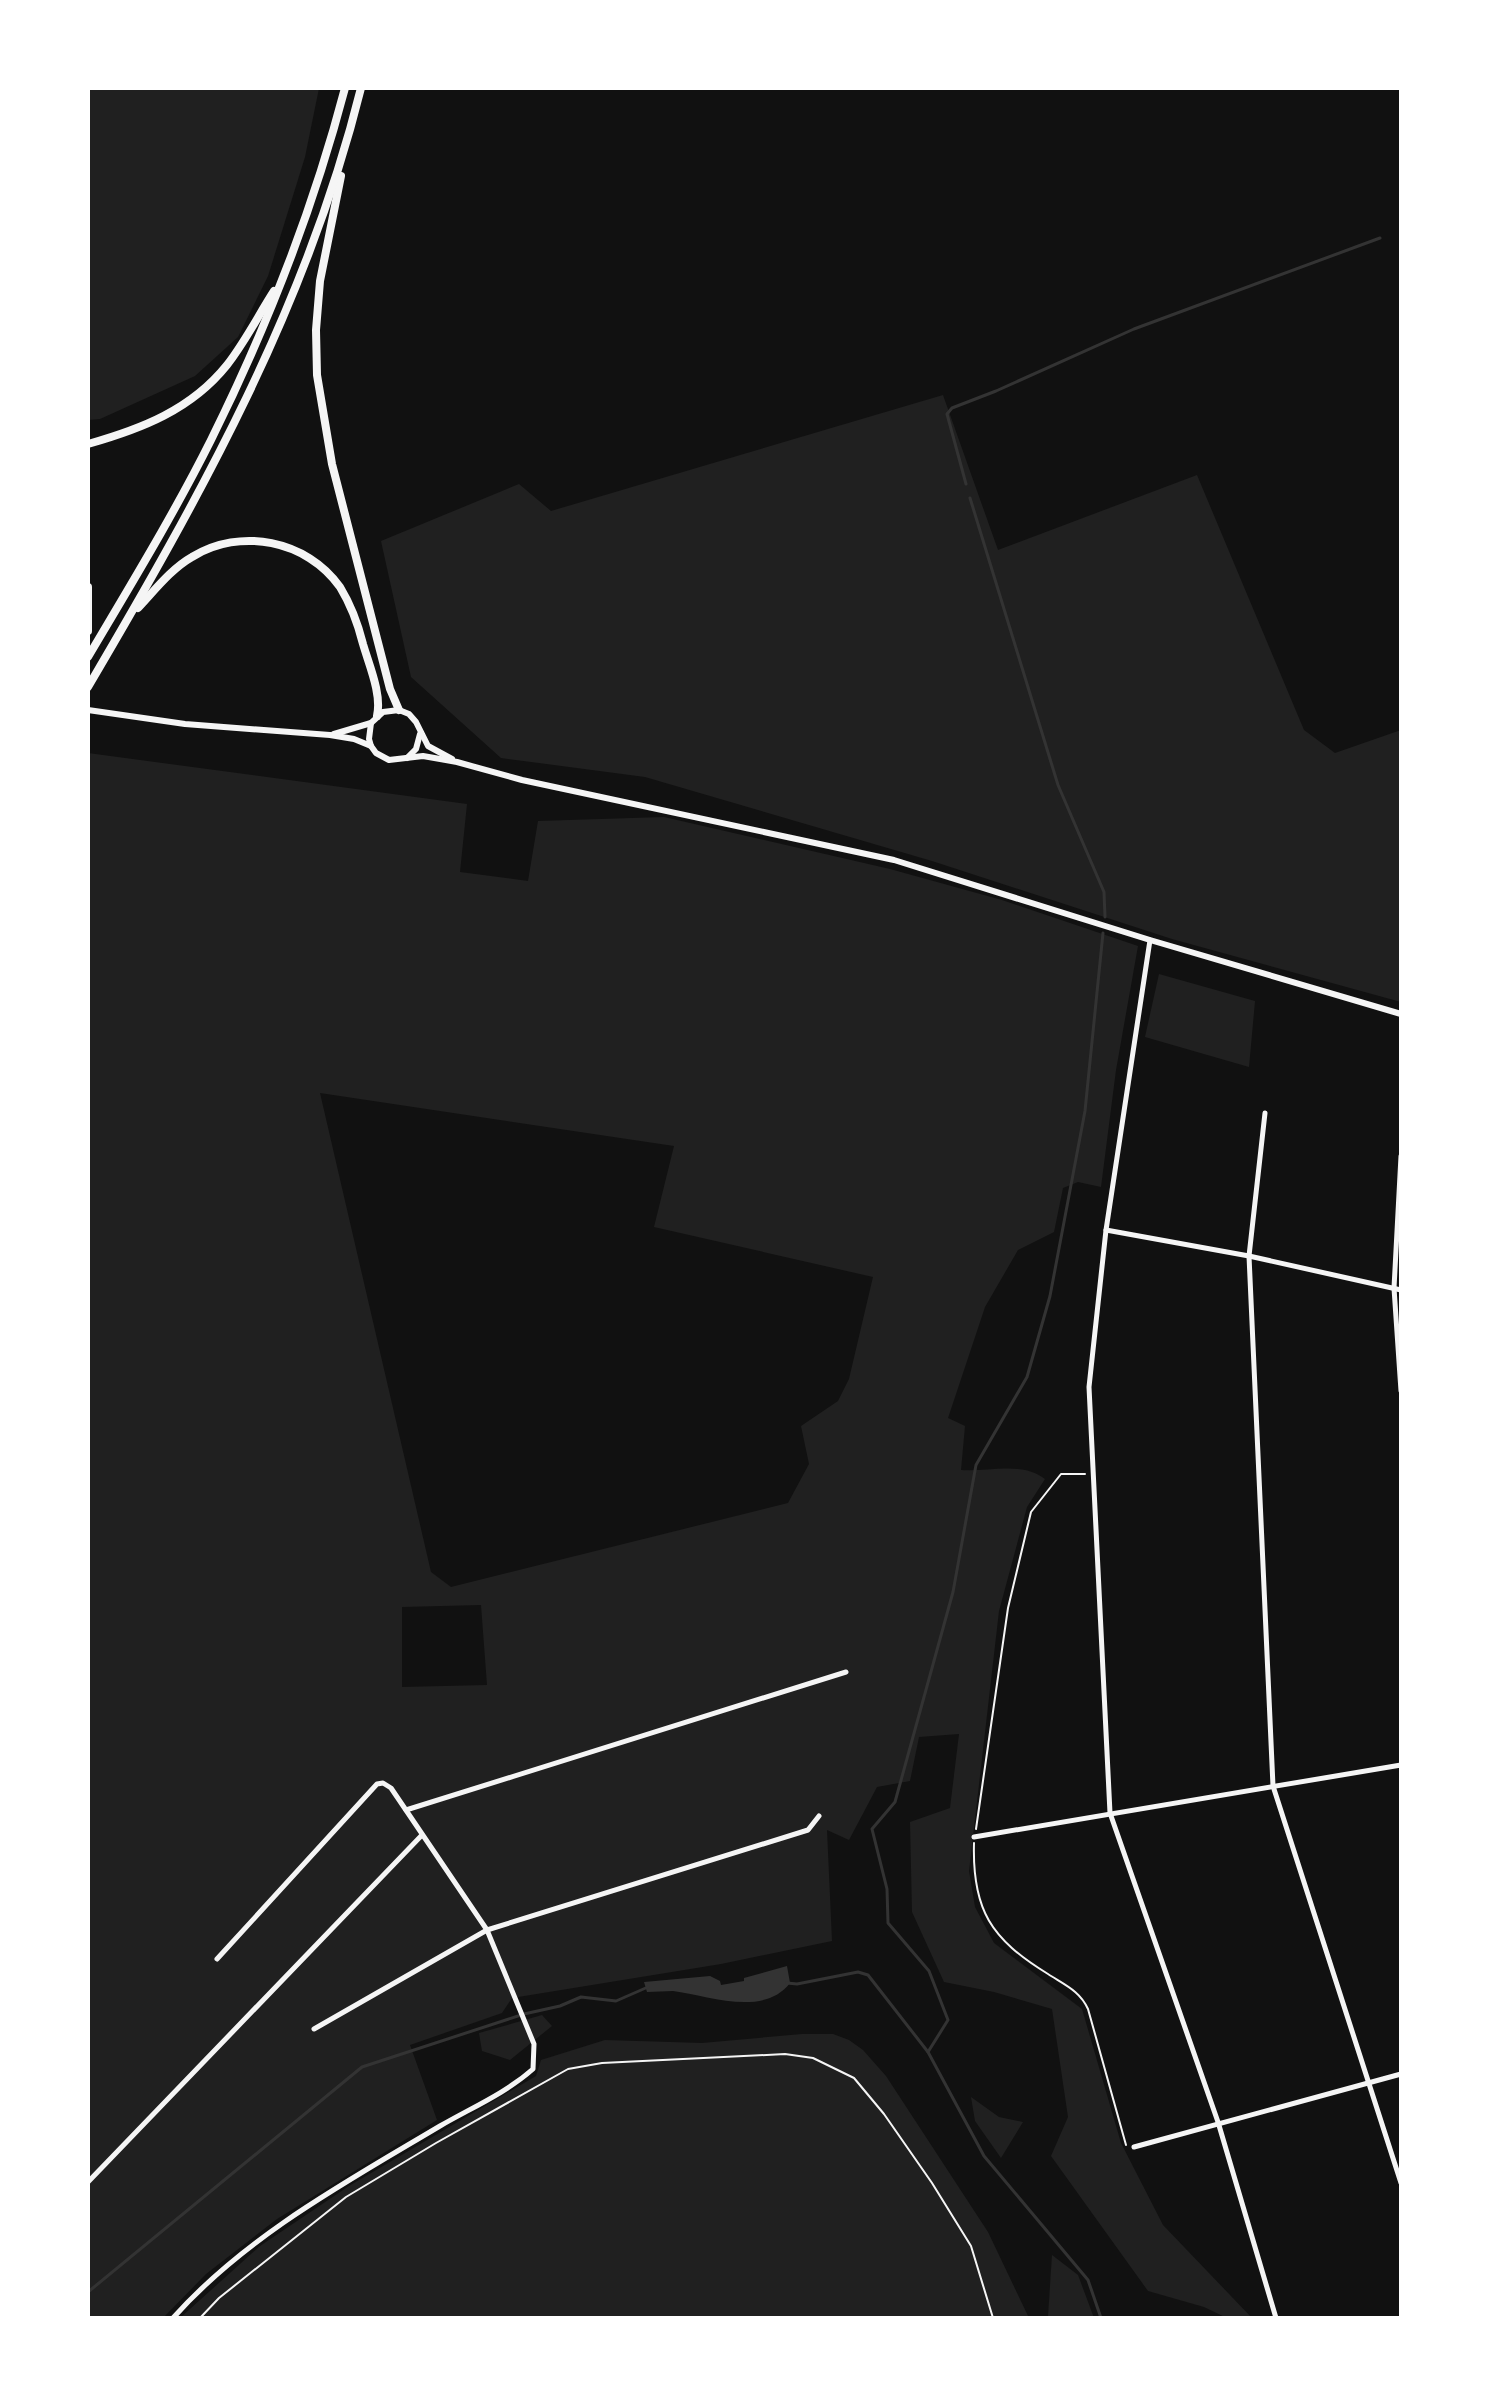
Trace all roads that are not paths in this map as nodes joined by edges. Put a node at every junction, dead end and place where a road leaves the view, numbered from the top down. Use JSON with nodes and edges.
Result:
{"nodes":[{"id":1,"x":345,"y":88,"type":"edge"},
{"id":2,"x":361,"y":88,"type":"edge"},
{"id":3,"x":347,"y":145,"type":"junction"},
{"id":4,"x":285,"y":274,"type":"junction"},
{"id":5,"x":88,"y":444,"type":"edge"},
{"id":6,"x":88,"y":587,"type":"edge"},
{"id":7,"x":129,"y":617,"type":"junction"},
{"id":8,"x":88,"y":631,"type":"edge"},
{"id":9,"x":88,"y":657,"type":"edge"},
{"id":10,"x":88,"y":687,"type":"edge"},
{"id":11,"x":88,"y":710,"type":"edge"},
{"id":12,"x":399,"y":710,"type":"junction"},
{"id":13,"x":374,"y":720,"type":"junction"},
{"id":14,"x":420,"y":733,"type":"junction"},
{"id":15,"x":330,"y":735,"type":"junction"},
{"id":16,"x":371,"y":746,"type":"junction"},
{"id":17,"x":407,"y":758,"type":"junction"},
{"id":18,"x":457,"y":762,"type":"junction"},
{"id":19,"x":1150,"y":940,"type":"junction"},
{"id":20,"x":1401,"y":1014,"type":"edge"},
{"id":21,"x":1265,"y":1113,"type":"dead end"},
{"id":22,"x":1401,"y":1156,"type":"edge"},
{"id":23,"x":1106,"y":1230,"type":"junction"},
{"id":24,"x":1249,"y":1256,"type":"junction"},
{"id":25,"x":1398,"y":1289,"type":"edge"},
{"id":26,"x":1401,"y":1391,"type":"edge"},
{"id":27,"x":846,"y":1672,"type":"dead end"},
{"id":28,"x":1401,"y":1765,"type":"edge"},
{"id":29,"x":1273,"y":1786,"type":"junction"},
{"id":30,"x":406,"y":1810,"type":"junction"},
{"id":31,"x":1110,"y":1813,"type":"junction"},
{"id":32,"x":819,"y":1816,"type":"dead end"},
{"id":33,"x":422,"y":1835,"type":"junction"},
{"id":34,"x":974,"y":1837,"type":"road end"},
{"id":35,"x":487,"y":1930,"type":"junction"},
{"id":36,"x":217,"y":1959,"type":"dead end"},
{"id":37,"x":314,"y":2029,"type":"dead end"},
{"id":38,"x":1401,"y":2074,"type":"edge"},
{"id":39,"x":1368,"y":2083,"type":"junction"},
{"id":40,"x":1218,"y":2122,"type":"junction"},
{"id":41,"x":1134,"y":2147,"type":"road end"},
{"id":42,"x":88,"y":2182,"type":"edge"},
{"id":43,"x":1401,"y":2183,"type":"edge"},
{"id":44,"x":173,"y":2318,"type":"edge"},
{"id":45,"x":1276,"y":2318,"type":"edge"}],
"edges":[{"from":1,"to":4,"type":"highway"},
{"from":2,"to":3,"type":"highway"},
{"from":3,"to":7,"type":"highway"},
{"from":3,"to":12,"type":"highway"},
{"from":4,"to":5,"type":"highway"},
{"from":4,"to":9,"type":"highway"},
{"from":6,"to":8,"type":"highway"},
{"from":7,"to":10,"type":"highway"},
{"from":7,"to":13,"type":"highway"},
{"from":11,"to":15,"type":"main road"},
{"from":12,"to":13,"type":"main road"},
{"from":12,"to":14,"type":"main road"},
{"from":13,"to":15,"type":"main road"},
{"from":13,"to":16,"type":"main road"},
{"from":14,"to":17,"type":"main road"},
{"from":14,"to":18,"type":"main road"},
{"from":15,"to":16,"type":"main road"},
{"from":16,"to":17,"type":"main road"},
{"from":17,"to":18,"type":"main road"},
{"from":18,"to":19,"type":"main road"},
{"from":19,"to":20,"type":"main road"},
{"from":19,"to":23,"type":"street"},
{"from":21,"to":24,"type":"street"},
{"from":22,"to":25,"type":"street"},
{"from":23,"to":24,"type":"street"},
{"from":23,"to":31,"type":"street"},
{"from":24,"to":25,"type":"street"},
{"from":24,"to":29,"type":"street"},
{"from":25,"to":26,"type":"street"},
{"from":27,"to":30,"type":"street"},
{"from":28,"to":29,"type":"street"},
{"from":29,"to":31,"type":"street"},
{"from":29,"to":39,"type":"street"},
{"from":30,"to":33,"type":"street"},
{"from":30,"to":36,"type":"street"},
{"from":31,"to":34,"type":"street"},
{"from":31,"to":40,"type":"street"},
{"from":32,"to":35,"type":"street"},
{"from":33,"to":35,"type":"street"},
{"from":33,"to":42,"type":"street"},
{"from":35,"to":37,"type":"street"},
{"from":35,"to":44,"type":"street"},
{"from":38,"to":39,"type":"street"},
{"from":39,"to":40,"type":"street"},
{"from":39,"to":43,"type":"street"},
{"from":40,"to":41,"type":"street"},
{"from":40,"to":45,"type":"street"}]}
